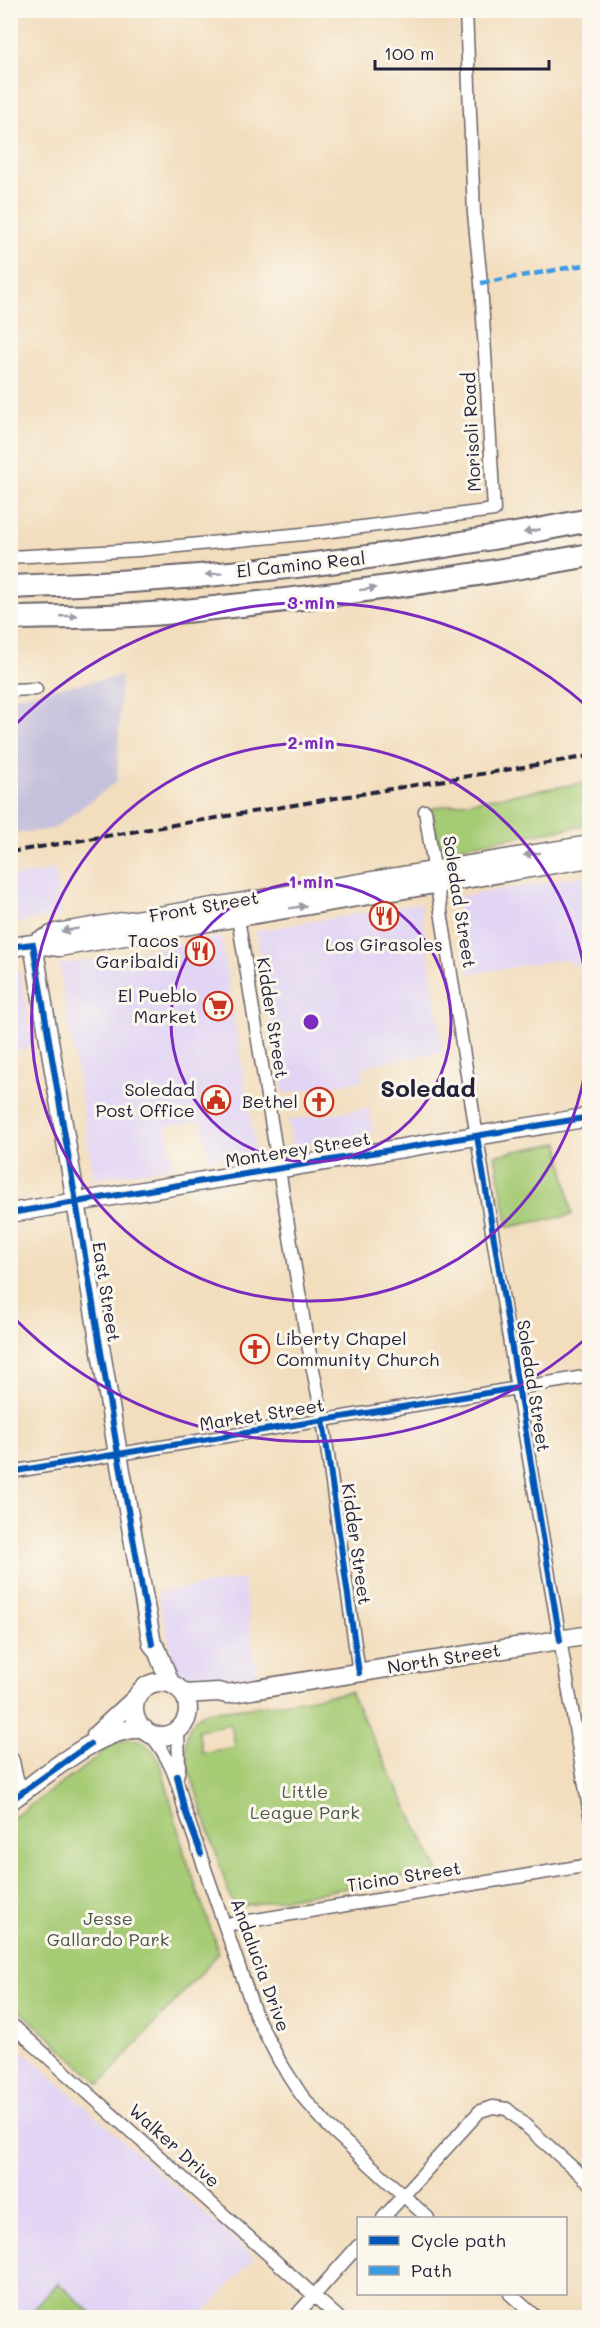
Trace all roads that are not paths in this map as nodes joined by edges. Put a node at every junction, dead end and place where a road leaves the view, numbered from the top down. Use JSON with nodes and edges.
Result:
{"nodes":[{"id":1,"x":466,"y":10,"type":"edge"},
{"id":2,"x":590,"y":520,"type":"edge"},
{"id":3,"x":590,"y":555,"type":"edge"},
{"id":4,"x":10,"y":557,"type":"edge"},
{"id":5,"x":10,"y":587,"type":"edge"},
{"id":6,"x":10,"y":618,"type":"edge"},
{"id":7,"x":36,"y":689,"type":"dead end"},
{"id":8,"x":10,"y":690,"type":"edge"},
{"id":9,"x":425,"y":811,"type":"dead end"},
{"id":10,"x":590,"y":845,"type":"edge"},
{"id":11,"x":590,"y":858,"type":"edge"},
{"id":12,"x":437,"y":876,"type":"junction"},
{"id":13,"x":236,"y":909,"type":"junction"},
{"id":14,"x":33,"y":944,"type":"junction"},
{"id":15,"x":10,"y":947,"type":"edge"},
{"id":16,"x":590,"y":1117,"type":"edge"},
{"id":17,"x":477,"y":1136,"type":"junction"},
{"id":18,"x":279,"y":1167,"type":"junction"},
{"id":19,"x":77,"y":1202,"type":"junction"},
{"id":20,"x":10,"y":1213,"type":"edge"},
{"id":21,"x":590,"y":1376,"type":"edge"},
{"id":22,"x":518,"y":1388,"type":"junction"},
{"id":23,"x":323,"y":1420,"type":"junction"},
{"id":24,"x":118,"y":1454,"type":"junction"},
{"id":25,"x":10,"y":1472,"type":"edge"},
{"id":26,"x":590,"y":1635,"type":"edge"},
{"id":27,"x":560,"y":1640,"type":"junction"},
{"id":28,"x":152,"y":1644,"type":"junction"},
{"id":29,"x":359,"y":1673,"type":"junction"},
{"id":30,"x":141,"y":1692,"type":"junction"},
{"id":31,"x":180,"y":1696,"type":"junction"},
{"id":32,"x":178,"y":1730,"type":"junction"},
{"id":33,"x":147,"y":1732,"type":"junction"},
{"id":34,"x":90,"y":1744,"type":"junction"},
{"id":35,"x":10,"y":1761,"type":"edge"},
{"id":36,"x":177,"y":1776,"type":"junction"},
{"id":37,"x":15,"y":1797,"type":"edge"},
{"id":38,"x":590,"y":1815,"type":"edge"},
{"id":39,"x":590,"y":1865,"type":"edge"},
{"id":40,"x":225,"y":1925,"type":"junction"},
{"id":41,"x":10,"y":2023,"type":"edge"},
{"id":42,"x":590,"y":2183,"type":"edge"},
{"id":43,"x":403,"y":2196,"type":"junction"},
{"id":44,"x":384,"y":2217,"type":"edge"},
{"id":45,"x":427,"y":2217,"type":"edge"},
{"id":46,"x":357,"y":2247,"type":"edge"},
{"id":47,"x":314,"y":2295,"type":"junction"},
{"id":48,"x":511,"y":2295,"type":"edge"},
{"id":49,"x":294,"y":2318,"type":"edge"},
{"id":50,"x":339,"y":2318,"type":"edge"},
{"id":51,"x":537,"y":2318,"type":"edge"}],
"edges":[{"from":1,"to":4,"type":"street","name":"Morisoli Road"},
{"from":2,"to":5,"type":"highway","name":"El Camino Real","one_way":true},
{"from":6,"to":3,"type":"highway","name":"El Camino Real","one_way":true},
{"from":7,"to":8,"type":"street"},
{"from":9,"to":12,"type":"street","name":"Soledad Street"},
{"from":10,"to":12,"type":"main road","name":"Front Street","one_way":true},
{"from":11,"to":12,"type":"main road","name":"Front Street"},
{"from":12,"to":13,"type":"main road","name":"Front Street"},
{"from":12,"to":17,"type":"street","name":"Soledad Street"},
{"from":13,"to":14,"type":"main road","name":"Front Street"},
{"from":13,"to":18,"type":"street","name":"Kidder Street"},
{"from":14,"to":15,"type":"main road","name":"Front Street"},
{"from":14,"to":19,"type":"main road","name":"East Street"},
{"from":16,"to":17,"type":"main road","name":"Monterey Street"},
{"from":17,"to":18,"type":"main road","name":"Monterey Street"},
{"from":17,"to":22,"type":"street","name":"Soledad Street"},
{"from":18,"to":19,"type":"main road","name":"Monterey Street"},
{"from":18,"to":23,"type":"street","name":"Kidder Street"},
{"from":19,"to":20,"type":"main road","name":"Monterey Street"},
{"from":19,"to":24,"type":"main road","name":"East Street"},
{"from":21,"to":22,"type":"street","name":"Market Street"},
{"from":22,"to":23,"type":"street","name":"Market Street"},
{"from":22,"to":27,"type":"street","name":"Soledad Street"},
{"from":23,"to":24,"type":"street","name":"Market Street"},
{"from":23,"to":29,"type":"street","name":"Kidder Street"},
{"from":24,"to":25,"type":"street","name":"Market Street"},
{"from":24,"to":28,"type":"main road","name":"East Street"},
{"from":26,"to":27,"type":"main road","name":"North Street"},
{"from":27,"to":29,"type":"main road","name":"North Street"},
{"from":27,"to":38,"type":"street","name":"Soledad Street"},
{"from":28,"to":30,"type":"main road","name":"East Street"},
{"from":28,"to":31,"type":"main road","name":"East Street"},
{"from":29,"to":31,"type":"main road","name":"North Street"},
{"from":30,"to":31,"type":"main road"},
{"from":30,"to":33,"type":"main road"},
{"from":30,"to":34,"type":"main road"},
{"from":31,"to":32,"type":"main road"},
{"from":32,"to":33,"type":"main road"},
{"from":32,"to":36,"type":"street","name":"Andalucia Drive"},
{"from":33,"to":34,"type":"main road"},
{"from":33,"to":36,"type":"street","name":"Andalucia Drive"},
{"from":34,"to":37,"type":"main road"},
{"from":35,"to":37,"type":"main road"},
{"from":36,"to":40,"type":"street","name":"Andalucia Drive"},
{"from":39,"to":40,"type":"street","name":"Ticino Street"},
{"from":40,"to":43,"type":"street","name":"Andalucia Drive"},
{"from":41,"to":47,"type":"street","name":"Walker Drive"},
{"from":42,"to":43,"type":"street"},
{"from":43,"to":44,"type":"street"},
{"from":43,"to":45,"type":"street","name":"Andalucia Drive"},
{"from":46,"to":47,"type":"street"},
{"from":47,"to":49,"type":"street"},
{"from":47,"to":50,"type":"street","name":"Walker Drive"},
{"from":48,"to":51,"type":"street"}]}
